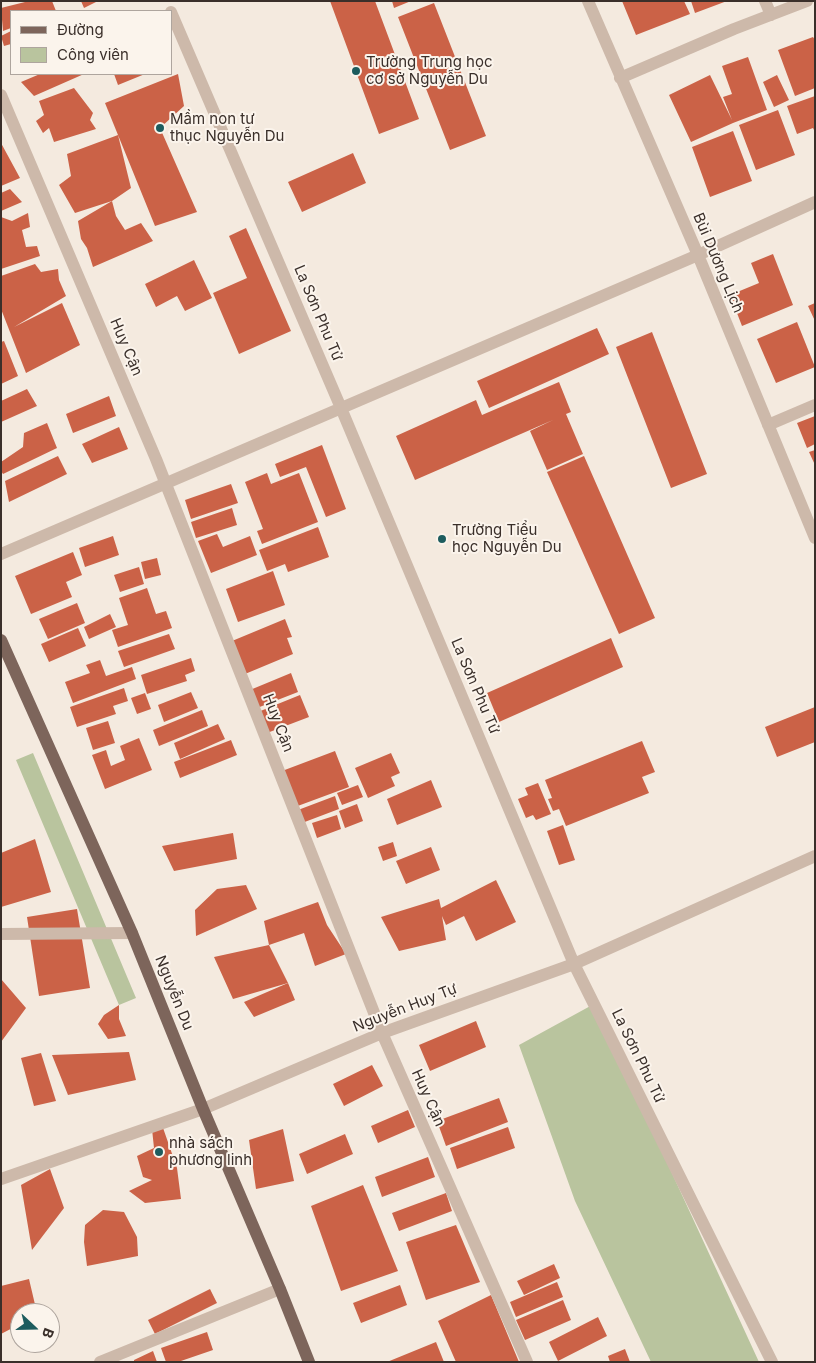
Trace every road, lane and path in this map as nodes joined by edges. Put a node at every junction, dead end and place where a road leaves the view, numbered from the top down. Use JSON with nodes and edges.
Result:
{"nodes":[{"id":1,"x":588,"y":1,"type":"edge"},
{"id":2,"x":765,"y":1,"type":"edge"},
{"id":3,"x":807,"y":1,"type":"edge"},
{"id":4,"x":172,"y":14,"type":"edge"},
{"id":5,"x":771,"y":14,"type":"junction"},
{"id":6,"x":620,"y":78,"type":"junction"},
{"id":7,"x":1,"y":95,"type":"edge"},
{"id":8,"x":815,"y":202,"type":"edge"},
{"id":9,"x":698,"y":255,"type":"junction"},
{"id":10,"x":815,"y":405,"type":"edge"},
{"id":11,"x":341,"y":408,"type":"junction"},
{"id":12,"x":768,"y":426,"type":"junction"},
{"id":13,"x":166,"y":484,"type":"junction"},
{"id":14,"x":815,"y":538,"type":"edge"},
{"id":15,"x":1,"y":554,"type":"edge"},
{"id":16,"x":1,"y":640,"type":"edge"},
{"id":17,"x":815,"y":856,"type":"edge"},
{"id":18,"x":132,"y":933,"type":"junction"},
{"id":19,"x":1,"y":934,"type":"edge"},
{"id":20,"x":574,"y":964,"type":"junction"},
{"id":21,"x":382,"y":1033,"type":"junction"},
{"id":22,"x":203,"y":1109,"type":"junction"},
{"id":23,"x":1,"y":1179,"type":"edge"},
{"id":24,"x":280,"y":1289,"type":"junction"},
{"id":25,"x":100,"y":1362,"type":"edge"},
{"id":26,"x":309,"y":1362,"type":"edge"},
{"id":27,"x":527,"y":1362,"type":"edge"},
{"id":28,"x":772,"y":1362,"type":"edge"}],
"edges":[{"from":1,"to":6,"type":"street","name":"Bùi Dương Lịch"},
{"from":2,"to":5,"type":"street"},
{"from":3,"to":5,"type":"street"},
{"from":4,"to":11,"type":"street","name":"La Sơn Phu Tử"},
{"from":5,"to":6,"type":"street"},
{"from":6,"to":9,"type":"street","name":"Bùi Dương Lịch"},
{"from":7,"to":13,"type":"street","name":"Huy Cận"},
{"from":8,"to":9,"type":"street"},
{"from":9,"to":11,"type":"street"},
{"from":9,"to":12,"type":"street","name":"Bùi Dương Lịch"},
{"from":10,"to":12,"type":"street"},
{"from":11,"to":13,"type":"street"},
{"from":11,"to":20,"type":"street","name":"La Sơn Phu Tử"},
{"from":12,"to":14,"type":"street","name":"Bùi Dương Lịch"},
{"from":13,"to":15,"type":"street"},
{"from":13,"to":21,"type":"street","name":"Huy Cận"},
{"from":16,"to":18,"type":"main road","name":"Nguyễn Du"},
{"from":17,"to":20,"type":"street","name":"Nguyễn Huy Tự"},
{"from":18,"to":19,"type":"street"},
{"from":18,"to":22,"type":"main road","name":"Nguyễn Du"},
{"from":20,"to":21,"type":"street","name":"Nguyễn Huy Tự"},
{"from":20,"to":28,"type":"street","name":"La Sơn Phu Tử"},
{"from":21,"to":22,"type":"street","name":"Nguyễn Huy Tự"},
{"from":21,"to":27,"type":"street","name":"Huy Cận"},
{"from":22,"to":23,"type":"street","name":"Nguyễn Huy Tự"},
{"from":22,"to":24,"type":"main road","name":"Nguyễn Du"},
{"from":24,"to":25,"type":"street"},
{"from":24,"to":26,"type":"main road","name":"Nguyễn Du"}]}
